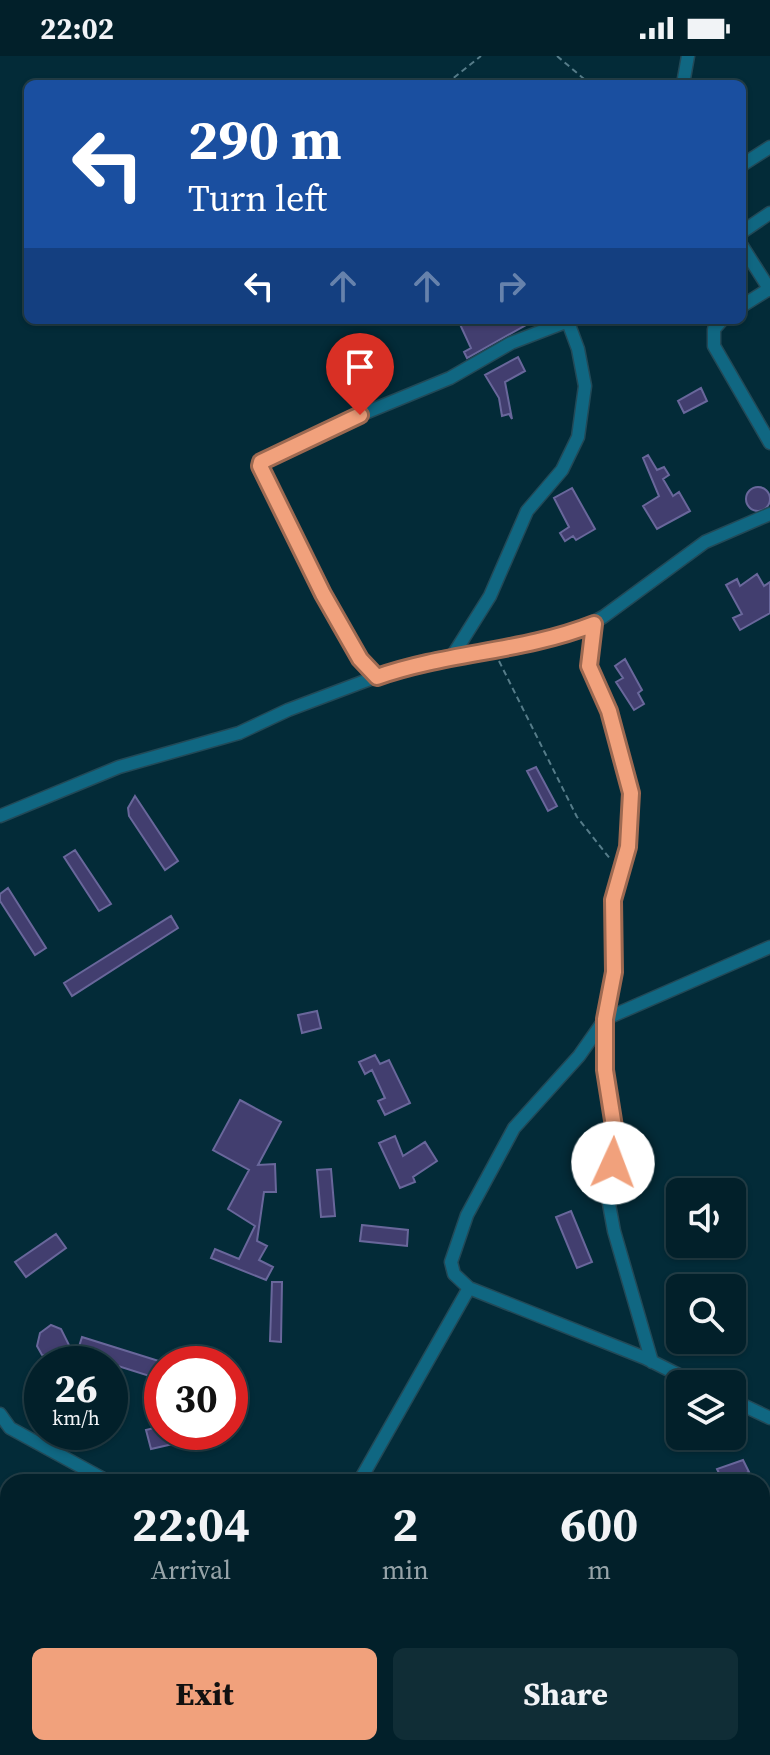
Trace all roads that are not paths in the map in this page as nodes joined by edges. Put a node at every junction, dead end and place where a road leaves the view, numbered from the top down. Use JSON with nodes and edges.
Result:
{"nodes":[{"id":1,"x":688,"y":56,"type":"edge"},
{"id":2,"x":684,"y":80,"type":"edge"},
{"id":3,"x":770,"y":147,"type":"edge"},
{"id":4,"x":746,"y":162,"type":"edge"},
{"id":5,"x":770,"y":213,"type":"edge"},
{"id":6,"x":746,"y":229,"type":"edge"},
{"id":7,"x":746,"y":252,"type":"edge"},
{"id":8,"x":770,"y":289,"type":"edge"},
{"id":9,"x":746,"y":304,"type":"edge"},
{"id":10,"x":562,"y":324,"type":"edge"},
{"id":11,"x":571,"y":324,"type":"edge"},
{"id":12,"x":718,"y":324,"type":"edge"},
{"id":13,"x":770,"y":443,"type":"edge"},
{"id":14,"x":770,"y":514,"type":"edge"},
{"id":15,"x":594,"y":624,"type":"junction"},
{"id":16,"x":453,"y":655,"type":"junction"},
{"id":17,"x":377,"y":677,"type":"junction"},
{"id":18,"x":0,"y":816,"type":"edge"},
{"id":19,"x":770,"y":947,"type":"edge"},
{"id":20,"x":605,"y":1019,"type":"junction"},
{"id":21,"x":469,"y":1288,"type":"junction"},
{"id":22,"x":652,"y":1362,"type":"junction"},
{"id":23,"x":668,"y":1370,"type":"edge"},
{"id":24,"x":746,"y":1407,"type":"edge"},
{"id":25,"x":0,"y":1414,"type":"edge"},
{"id":26,"x":770,"y":1418,"type":"edge"},
{"id":27,"x":94,"y":1474,"type":"edge"},
{"id":28,"x":364,"y":1474,"type":"edge"}],
"edges":[{"from":1,"to":2,"type":"street"},
{"from":3,"to":4,"type":"street"},
{"from":5,"to":6,"type":"street"},
{"from":7,"to":8,"type":"street"},
{"from":8,"to":9,"type":"street"},
{"from":10,"to":17,"type":"street"},
{"from":11,"to":16,"type":"street"},
{"from":12,"to":13,"type":"street"},
{"from":14,"to":15,"type":"street"},
{"from":15,"to":16,"type":"street"},
{"from":15,"to":20,"type":"street"},
{"from":16,"to":17,"type":"street"},
{"from":17,"to":18,"type":"street"},
{"from":19,"to":20,"type":"street"},
{"from":20,"to":21,"type":"street"},
{"from":20,"to":22,"type":"street"},
{"from":21,"to":22,"type":"street"},
{"from":21,"to":28,"type":"street"},
{"from":22,"to":23,"type":"street"},
{"from":24,"to":26,"type":"street"},
{"from":25,"to":27,"type":"street"}]}
